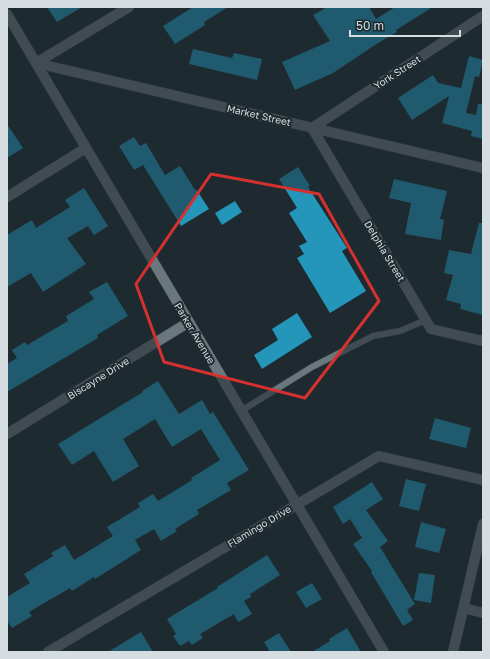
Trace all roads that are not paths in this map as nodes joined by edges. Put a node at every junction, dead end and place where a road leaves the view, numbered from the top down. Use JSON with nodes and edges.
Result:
{"nodes":[{"id":1,"x":129,"y":7,"type":"edge"},
{"id":2,"x":7,"y":14,"type":"edge"},
{"id":3,"x":483,"y":16,"type":"edge"},
{"id":4,"x":36,"y":63,"type":"junction"},
{"id":5,"x":312,"y":128,"type":"junction"},
{"id":6,"x":86,"y":148,"type":"junction"},
{"id":7,"x":483,"y":168,"type":"edge"},
{"id":8,"x":7,"y":197,"type":"edge"},
{"id":9,"x":426,"y":320,"type":"junction"},
{"id":10,"x":189,"y":322,"type":"junction"},
{"id":11,"x":483,"y":342,"type":"edge"},
{"id":12,"x":241,"y":411,"type":"junction"},
{"id":13,"x":7,"y":434,"type":"edge"},
{"id":14,"x":483,"y":480,"type":"edge"},
{"id":15,"x":297,"y":504,"type":"junction"},
{"id":16,"x":483,"y":524,"type":"edge"},
{"id":17,"x":464,"y":608,"type":"junction"},
{"id":18,"x":483,"y":613,"type":"edge"},
{"id":19,"x":48,"y":652,"type":"edge"},
{"id":20,"x":384,"y":652,"type":"edge"},
{"id":21,"x":453,"y":652,"type":"edge"}],
"edges":[{"from":1,"to":4,"type":"street"},
{"from":2,"to":4,"type":"street","name":"Parker Avenue"},
{"from":3,"to":5,"type":"street","name":"York Street"},
{"from":4,"to":5,"type":"street","name":"Market Street"},
{"from":4,"to":6,"type":"street","name":"Parker Avenue"},
{"from":5,"to":7,"type":"street","name":"Market Street"},
{"from":5,"to":9,"type":"street","name":"Delphia Street"},
{"from":6,"to":8,"type":"street"},
{"from":6,"to":10,"type":"street","name":"Parker Avenue"},
{"from":9,"to":11,"type":"street","name":"Delphia Street"},
{"from":9,"to":12,"type":"lane"},
{"from":10,"to":12,"type":"street","name":"Parker Avenue"},
{"from":10,"to":13,"type":"street","name":"Biscayne Drive"},
{"from":12,"to":15,"type":"street","name":"Parker Avenue"},
{"from":14,"to":15,"type":"street","name":"Flamingo Drive"},
{"from":15,"to":19,"type":"street","name":"Flamingo Drive"},
{"from":15,"to":20,"type":"street","name":"Parker Avenue"},
{"from":16,"to":17,"type":"street"},
{"from":17,"to":18,"type":"street"},
{"from":17,"to":21,"type":"street"}]}
